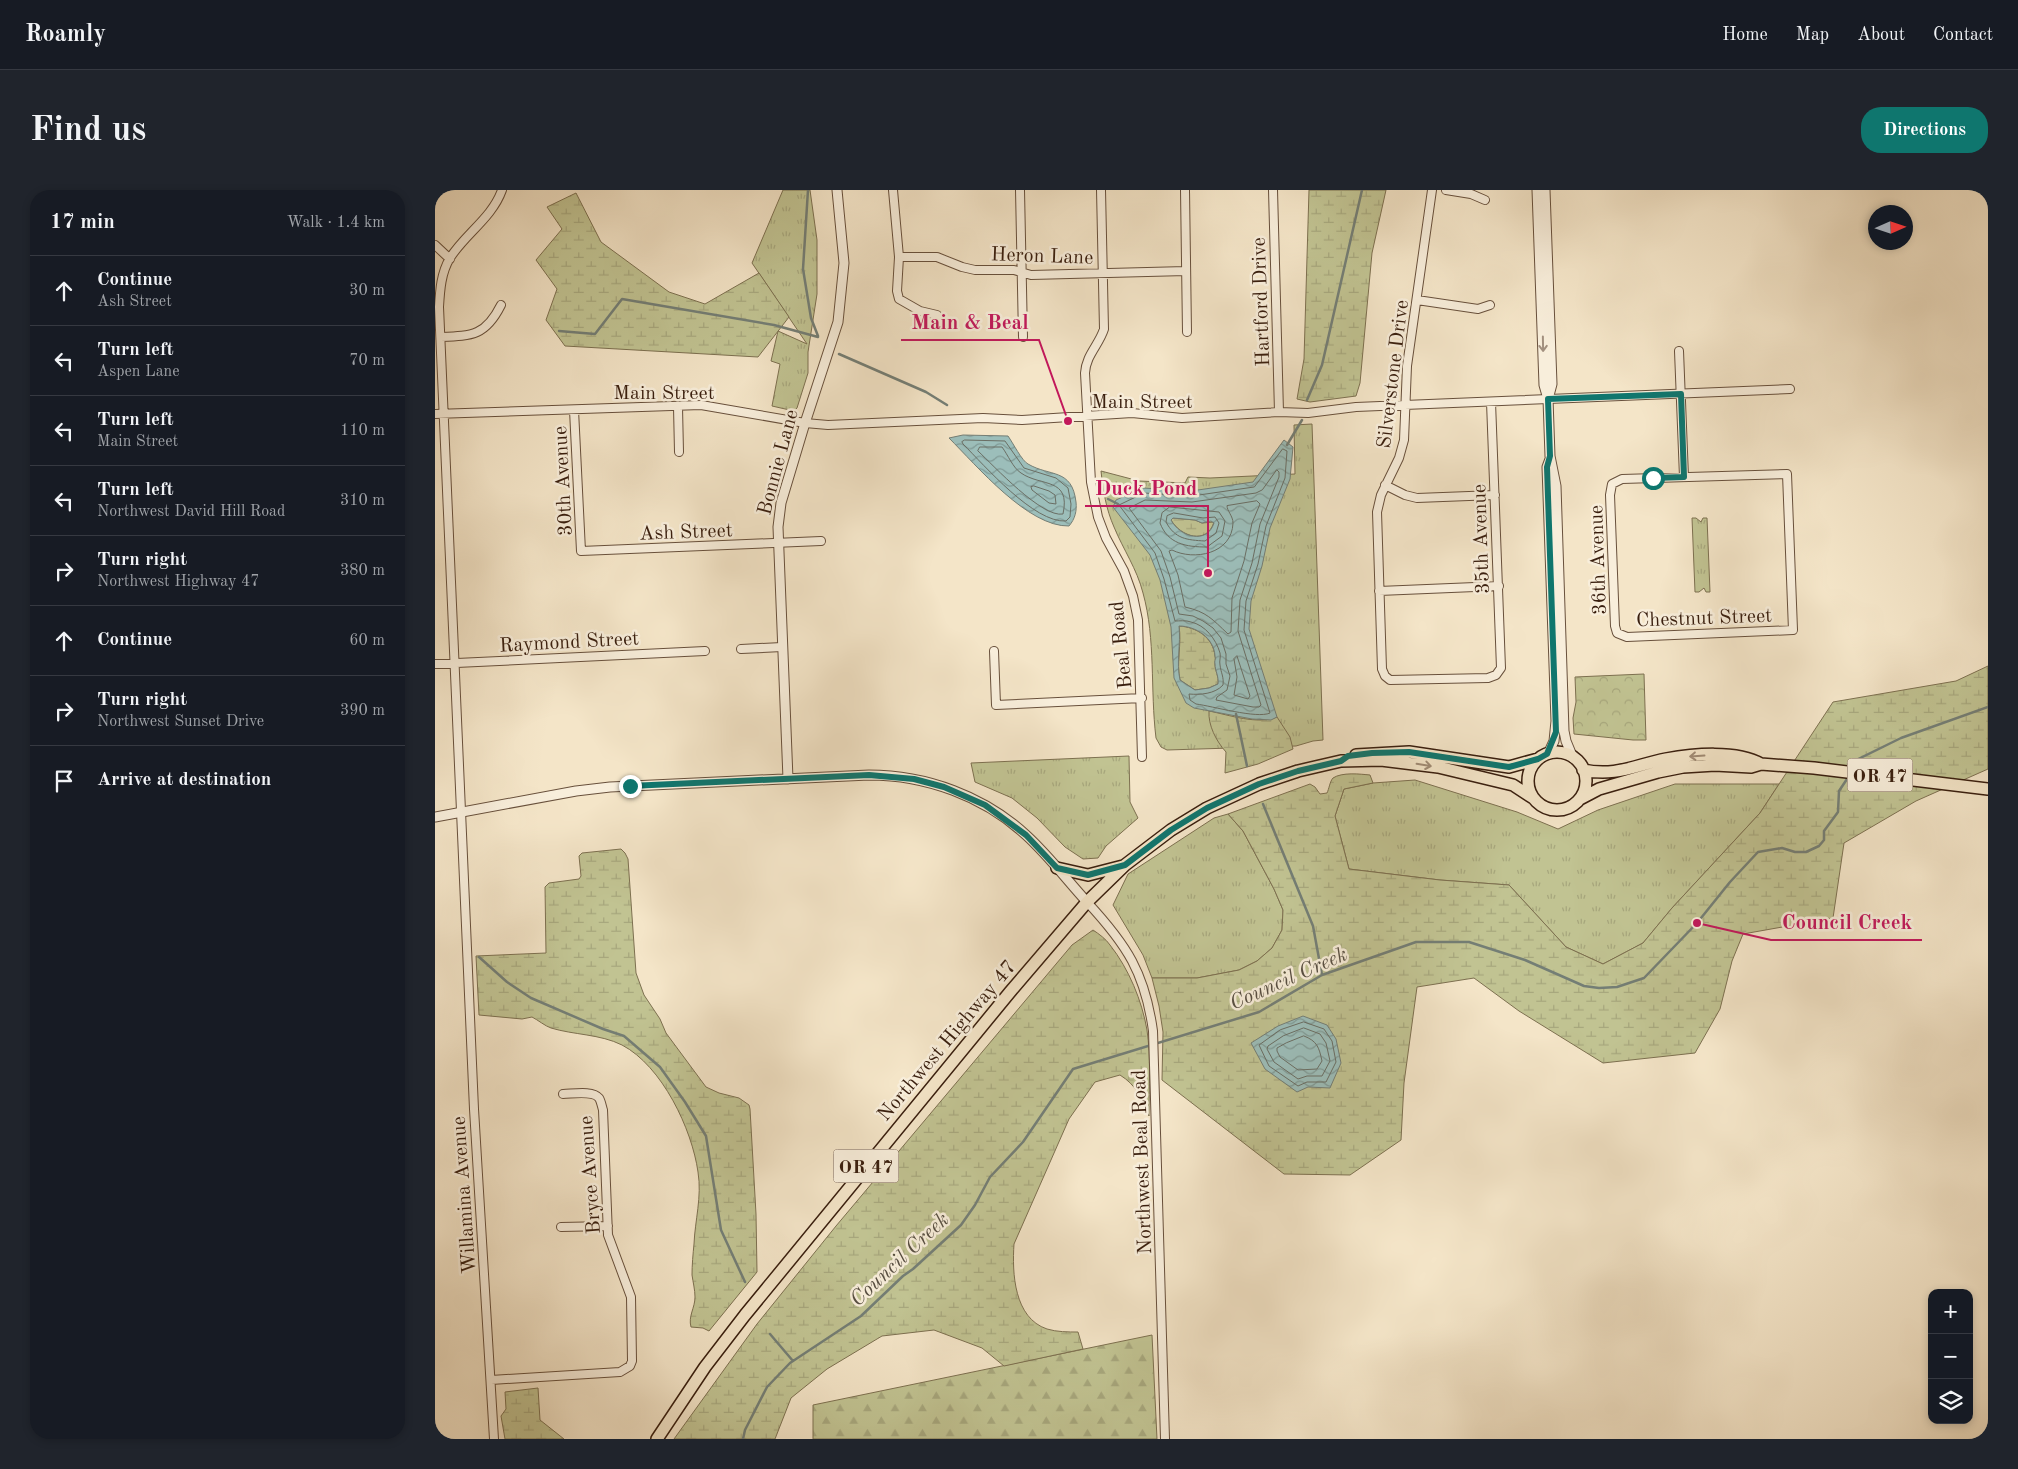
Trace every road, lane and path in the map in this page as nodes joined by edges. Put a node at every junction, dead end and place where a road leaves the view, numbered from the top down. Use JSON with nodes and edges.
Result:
{"nodes":[{"id":1,"x":502,"y":190,"type":"edge"},
{"id":2,"x":837,"y":190,"type":"edge"},
{"id":3,"x":893,"y":190,"type":"edge"},
{"id":4,"x":1020,"y":190,"type":"edge"},
{"id":5,"x":1101,"y":190,"type":"edge"},
{"id":6,"x":1185,"y":190,"type":"edge"},
{"id":7,"x":1273,"y":190,"type":"edge"},
{"id":8,"x":1433,"y":190,"type":"edge"},
{"id":9,"x":1446,"y":190,"type":"edge"},
{"id":10,"x":1537,"y":190,"type":"edge"},
{"id":11,"x":1545,"y":190,"type":"edge"},
{"id":12,"x":1485,"y":200,"type":"dead end"},
{"id":13,"x":435,"y":245,"type":"edge"},
{"id":14,"x":899,"y":257,"type":"junction"},
{"id":15,"x":450,"y":259,"type":"junction"},
{"id":16,"x":1186,"y":270,"type":"junction"},
{"id":17,"x":1022,"y":272,"type":"junction"},
{"id":18,"x":1102,"y":273,"type":"junction"},
{"id":19,"x":1417,"y":300,"type":"junction"},
{"id":20,"x":501,"y":305,"type":"dead end"},
{"id":21,"x":1490,"y":305,"type":"dead end"},
{"id":22,"x":937,"y":315,"type":"dead end"},
{"id":23,"x":1187,"y":332,"type":"dead end"},
{"id":24,"x":441,"y":337,"type":"junction"},
{"id":25,"x":1023,"y":337,"type":"dead end"},
{"id":26,"x":1679,"y":351,"type":"dead end"},
{"id":27,"x":1790,"y":389,"type":"dead end"},
{"id":28,"x":1681,"y":394,"type":"junction"},
{"id":29,"x":1548,"y":399,"type":"junction"},
{"id":30,"x":1491,"y":402,"type":"junction"},
{"id":31,"x":1406,"y":405,"type":"junction"},
{"id":32,"x":678,"y":407,"type":"junction"},
{"id":33,"x":575,"y":410,"type":"junction"},
{"id":34,"x":1279,"y":412,"type":"junction"},
{"id":35,"x":439,"y":414,"type":"edge"},
{"id":36,"x":1087,"y":417,"type":"junction"},
{"id":37,"x":805,"y":423,"type":"junction"},
{"id":38,"x":679,"y":452,"type":"dead end"},
{"id":39,"x":1550,"y":456,"type":"junction"},
{"id":40,"x":1684,"y":477,"type":"junction"},
{"id":41,"x":1385,"y":485,"type":"junction"},
{"id":42,"x":1495,"y":495,"type":"junction"},
{"id":43,"x":821,"y":541,"type":"dead end"},
{"id":44,"x":778,"y":544,"type":"junction"},
{"id":45,"x":581,"y":551,"type":"joint"},
{"id":46,"x":1499,"y":586,"type":"junction"},
{"id":47,"x":1379,"y":591,"type":"junction"},
{"id":48,"x":1617,"y":633,"type":"joint"},
{"id":49,"x":782,"y":647,"type":"junction"},
{"id":50,"x":741,"y":649,"type":"dead end"},
{"id":51,"x":705,"y":650,"type":"dead end"},
{"id":52,"x":994,"y":651,"type":"dead end"},
{"id":53,"x":455,"y":663,"type":"junction"},
{"id":54,"x":435,"y":664,"type":"edge"},
{"id":55,"x":1386,"y":678,"type":"joint"},
{"id":56,"x":1142,"y":698,"type":"junction"},
{"id":57,"x":1543,"y":757,"type":"junction"},
{"id":58,"x":1142,"y":758,"type":"dead end"},
{"id":59,"x":1573,"y":758,"type":"junction"},
{"id":60,"x":1341,"y":761,"type":"junction"},
{"id":61,"x":1761,"y":764,"type":"junction"},
{"id":62,"x":1583,"y":770,"type":"junction"},
{"id":63,"x":788,"y":779,"type":"junction"},
{"id":64,"x":1988,"y":789,"type":"edge"},
{"id":65,"x":1533,"y":798,"type":"junction"},
{"id":66,"x":1580,"y":799,"type":"junction"},
{"id":67,"x":462,"y":812,"type":"junction"},
{"id":68,"x":435,"y":817,"type":"edge"},
{"id":69,"x":1125,"y":865,"type":"junction"},
{"id":70,"x":1057,"y":868,"type":"junction"},
{"id":71,"x":1087,"y":902,"type":"junction"},
{"id":72,"x":563,"y":1094,"type":"dead end"},
{"id":73,"x":607,"y":1226,"type":"junction"},
{"id":74,"x":561,"y":1228,"type":"dead end"},
{"id":75,"x":491,"y":1380,"type":"junction"},
{"id":76,"x":494,"y":1439,"type":"edge"},
{"id":77,"x":657,"y":1439,"type":"edge"},
{"id":78,"x":1165,"y":1439,"type":"edge"}],
"edges":[{"from":1,"to":15,"type":"street","name":"Willamina Avenue"},
{"from":2,"to":37,"type":"street","name":"Bonnie Lane"},
{"from":3,"to":14,"type":"street"},
{"from":4,"to":17,"type":"street"},
{"from":5,"to":18,"type":"street","name":"Beal Road"},
{"from":6,"to":16,"type":"street"},
{"from":7,"to":34,"type":"street","name":"Hartford Drive"},
{"from":8,"to":19,"type":"street","name":"Silverstone Drive"},
{"from":9,"to":12,"type":"street"},
{"from":10,"to":29,"type":"street","one_way":true},
{"from":11,"to":29,"type":"street"},
{"from":13,"to":15,"type":"street"},
{"from":14,"to":17,"type":"street","name":"Heron Lane"},
{"from":14,"to":22,"type":"street"},
{"from":15,"to":24,"type":"street","name":"Willamina Avenue"},
{"from":16,"to":18,"type":"street","name":"Heron Lane"},
{"from":16,"to":23,"type":"street"},
{"from":17,"to":18,"type":"street","name":"Heron Lane"},
{"from":17,"to":25,"type":"street"},
{"from":18,"to":36,"type":"street","name":"Beal Road"},
{"from":19,"to":21,"type":"street"},
{"from":19,"to":31,"type":"street","name":"Silverstone Drive"},
{"from":20,"to":24,"type":"street"},
{"from":24,"to":35,"type":"street","name":"Willamina Avenue"},
{"from":26,"to":28,"type":"street"},
{"from":27,"to":28,"type":"street","name":"Main Street"},
{"from":28,"to":29,"type":"street","name":"Main Street"},
{"from":28,"to":40,"type":"street"},
{"from":29,"to":30,"type":"street","name":"Main Street"},
{"from":29,"to":39,"type":"street"},
{"from":30,"to":31,"type":"street","name":"Main Street"},
{"from":30,"to":42,"type":"street","name":"35th Avenue"},
{"from":31,"to":34,"type":"street","name":"Main Street"},
{"from":31,"to":41,"type":"street","name":"Silverstone Drive"},
{"from":32,"to":33,"type":"street","name":"Main Street"},
{"from":32,"to":37,"type":"street","name":"Main Street"},
{"from":32,"to":38,"type":"street"},
{"from":33,"to":35,"type":"street","name":"Main Street"},
{"from":33,"to":45,"type":"street","name":"30th Avenue"},
{"from":34,"to":36,"type":"street","name":"Main Street"},
{"from":35,"to":53,"type":"street","name":"Willamina Avenue"},
{"from":36,"to":37,"type":"street","name":"Main Street"},
{"from":36,"to":56,"type":"street","name":"Beal Road"},
{"from":37,"to":44,"type":"street","name":"Bonnie Lane"},
{"from":39,"to":57,"type":"street"},
{"from":39,"to":59,"type":"street"},
{"from":40,"to":48,"type":"street","name":"36th Avenue"},
{"from":40,"to":48,"type":"street","name":"Chestnut Street"},
{"from":41,"to":42,"type":"street"},
{"from":41,"to":47,"type":"street","name":"Silverstone Drive"},
{"from":42,"to":46,"type":"street","name":"35th Avenue"},
{"from":43,"to":44,"type":"street","name":"Ash Street"},
{"from":44,"to":45,"type":"street","name":"Ash Street"},
{"from":44,"to":49,"type":"street","name":"Bonnie Lane"},
{"from":46,"to":47,"type":"street"},
{"from":46,"to":55,"type":"street","name":"35th Avenue"},
{"from":47,"to":55,"type":"street","name":"Silverstone Drive"},
{"from":49,"to":50,"type":"street"},
{"from":49,"to":63,"type":"street","name":"Bonnie Lane"},
{"from":51,"to":53,"type":"street","name":"Raymond Street"},
{"from":52,"to":56,"type":"street"},
{"from":53,"to":54,"type":"street","name":"Raymond Street"},
{"from":53,"to":67,"type":"street","name":"Willamina Avenue"},
{"from":56,"to":58,"type":"street","name":"Beal Road"},
{"from":57,"to":59,"type":"main road"},
{"from":57,"to":60,"type":"main road","name":"Northwest Highway 47"},
{"from":57,"to":65,"type":"main road"},
{"from":59,"to":62,"type":"main road"},
{"from":60,"to":65,"type":"main road","name":"Northwest Highway 47","number":"OR 47","one_way":true},
{"from":60,"to":69,"type":"main road","name":"Northwest Highway 47","number":"OR 47"},
{"from":61,"to":62,"type":"main road","number":"OR 47","one_way":true},
{"from":61,"to":64,"type":"main road","number":"OR 47"},
{"from":61,"to":66,"type":"main road"},
{"from":62,"to":66,"type":"main road"},
{"from":63,"to":67,"type":"street"},
{"from":63,"to":70,"type":"street"},
{"from":65,"to":66,"type":"main road"},
{"from":67,"to":68,"type":"street"},
{"from":67,"to":75,"type":"street","name":"Willamina Avenue"},
{"from":69,"to":70,"type":"main road"},
{"from":69,"to":71,"type":"main road","name":"Northwest Highway 47","number":"OR 47"},
{"from":70,"to":71,"type":"street"},
{"from":71,"to":77,"type":"main road","name":"Northwest Highway 47","number":"OR 47"},
{"from":71,"to":78,"type":"street","name":"Northwest Beal Road"},
{"from":72,"to":73,"type":"street","name":"Bryce Avenue"},
{"from":73,"to":74,"type":"street"},
{"from":73,"to":75,"type":"street","name":"Bryce Avenue"},
{"from":75,"to":76,"type":"street","name":"Willamina Avenue"}]}
